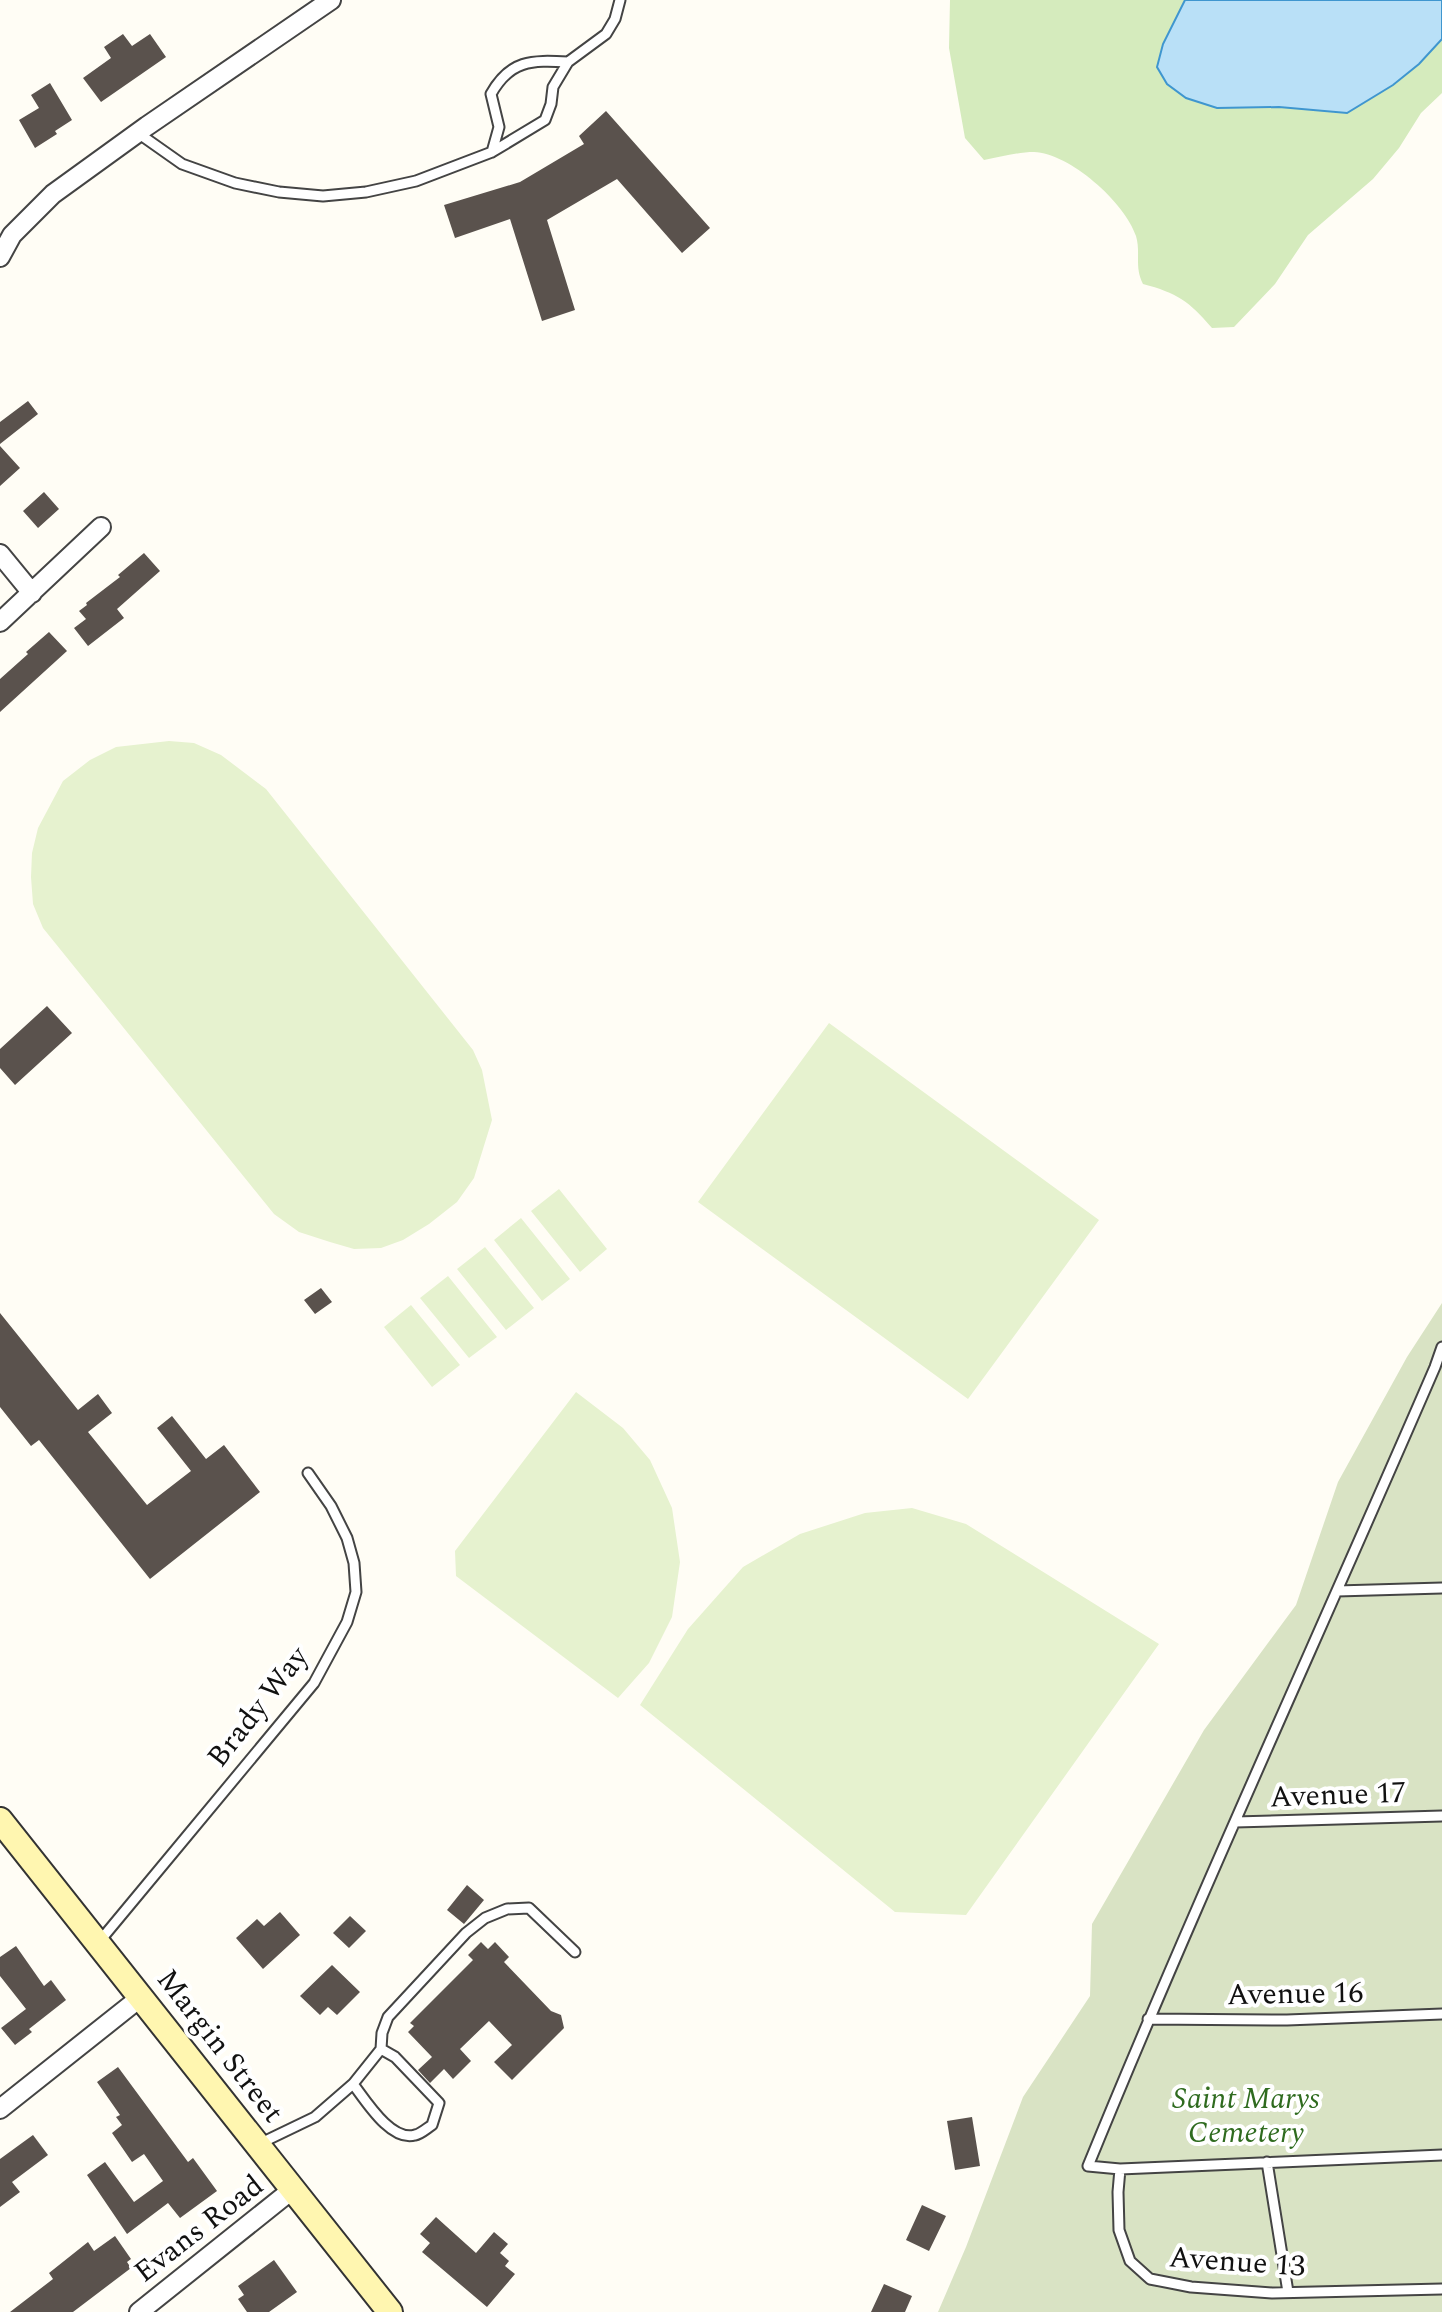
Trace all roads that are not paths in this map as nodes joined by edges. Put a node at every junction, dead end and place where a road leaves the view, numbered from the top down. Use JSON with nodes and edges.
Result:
{"nodes":[{"id":1,"x":331,"y":0,"type":"edge"},
{"id":2,"x":620,"y":0,"type":"edge"},
{"id":3,"x":568,"y":62,"type":"junction"},
{"id":4,"x":138,"y":133,"type":"junction"},
{"id":5,"x":492,"y":152,"type":"junction"},
{"id":6,"x":0,"y":257,"type":"edge"},
{"id":7,"x":101,"y":527,"type":"dead end"},
{"id":8,"x":0,"y":554,"type":"edge"},
{"id":9,"x":32,"y":593,"type":"junction"},
{"id":10,"x":0,"y":622,"type":"edge"},
{"id":11,"x":1442,"y":1347,"type":"edge"},
{"id":12,"x":1439,"y":1367,"type":"edge"},
{"id":13,"x":308,"y":1473,"type":"dead end"},
{"id":14,"x":1442,"y":1588,"type":"edge"},
{"id":15,"x":1337,"y":1591,"type":"junction"},
{"id":16,"x":1442,"y":1816,"type":"edge"},
{"id":17,"x":0,"y":1820,"type":"edge"},
{"id":18,"x":1235,"y":1822,"type":"junction"},
{"id":19,"x":99,"y":1942,"type":"junction"},
{"id":20,"x":575,"y":1952,"type":"dead end"},
{"id":21,"x":141,"y":1997,"type":"junction"},
{"id":22,"x":1442,"y":2014,"type":"edge"},
{"id":23,"x":1148,"y":2019,"type":"junction"},
{"id":24,"x":381,"y":2049,"type":"junction"},
{"id":25,"x":353,"y":2084,"type":"junction"},
{"id":26,"x":0,"y":2109,"type":"edge"},
{"id":27,"x":258,"y":2144,"type":"junction"},
{"id":28,"x":1442,"y":2155,"type":"edge"},
{"id":29,"x":1267,"y":2162,"type":"junction"},
{"id":30,"x":1120,"y":2169,"type":"junction"},
{"id":31,"x":293,"y":2189,"type":"junction"},
{"id":32,"x":1442,"y":2289,"type":"edge"},
{"id":33,"x":1288,"y":2292,"type":"junction"},
{"id":34,"x":139,"y":2312,"type":"edge"},
{"id":35,"x":390,"y":2312,"type":"edge"}],
"edges":[{"from":1,"to":4,"type":"street"},
{"from":2,"to":3,"type":"lane"},
{"from":3,"to":5,"type":"lane"},
{"from":3,"to":5,"type":"lane"},
{"from":4,"to":5,"type":"lane"},
{"from":4,"to":6,"type":"street"},
{"from":7,"to":9,"type":"street"},
{"from":8,"to":9,"type":"street"},
{"from":9,"to":10,"type":"street"},
{"from":11,"to":12,"type":"lane"},
{"from":12,"to":15,"type":"lane"},
{"from":13,"to":19,"type":"lane","name":"Brady Way"},
{"from":14,"to":15,"type":"lane"},
{"from":15,"to":18,"type":"lane"},
{"from":16,"to":18,"type":"lane","name":"Avenue 17"},
{"from":17,"to":19,"type":"main road","name":"Margin Street"},
{"from":18,"to":23,"type":"lane"},
{"from":19,"to":21,"type":"main road","name":"Margin Street"},
{"from":20,"to":24,"type":"lane"},
{"from":21,"to":26,"type":"street"},
{"from":21,"to":27,"type":"main road","name":"Margin Street"},
{"from":22,"to":23,"type":"lane","name":"Avenue 16"},
{"from":23,"to":30,"type":"lane"},
{"from":24,"to":25,"type":"lane"},
{"from":24,"to":25,"type":"lane"},
{"from":25,"to":27,"type":"lane"},
{"from":27,"to":31,"type":"main road","name":"Margin Street"},
{"from":28,"to":29,"type":"lane"},
{"from":29,"to":30,"type":"lane"},
{"from":29,"to":33,"type":"lane"},
{"from":30,"to":33,"type":"lane","name":"Avenue 13"},
{"from":31,"to":34,"type":"street","name":"Evans Road"},
{"from":31,"to":35,"type":"main road","name":"Margin Street"},
{"from":32,"to":33,"type":"lane","name":"Avenue 13"}]}
